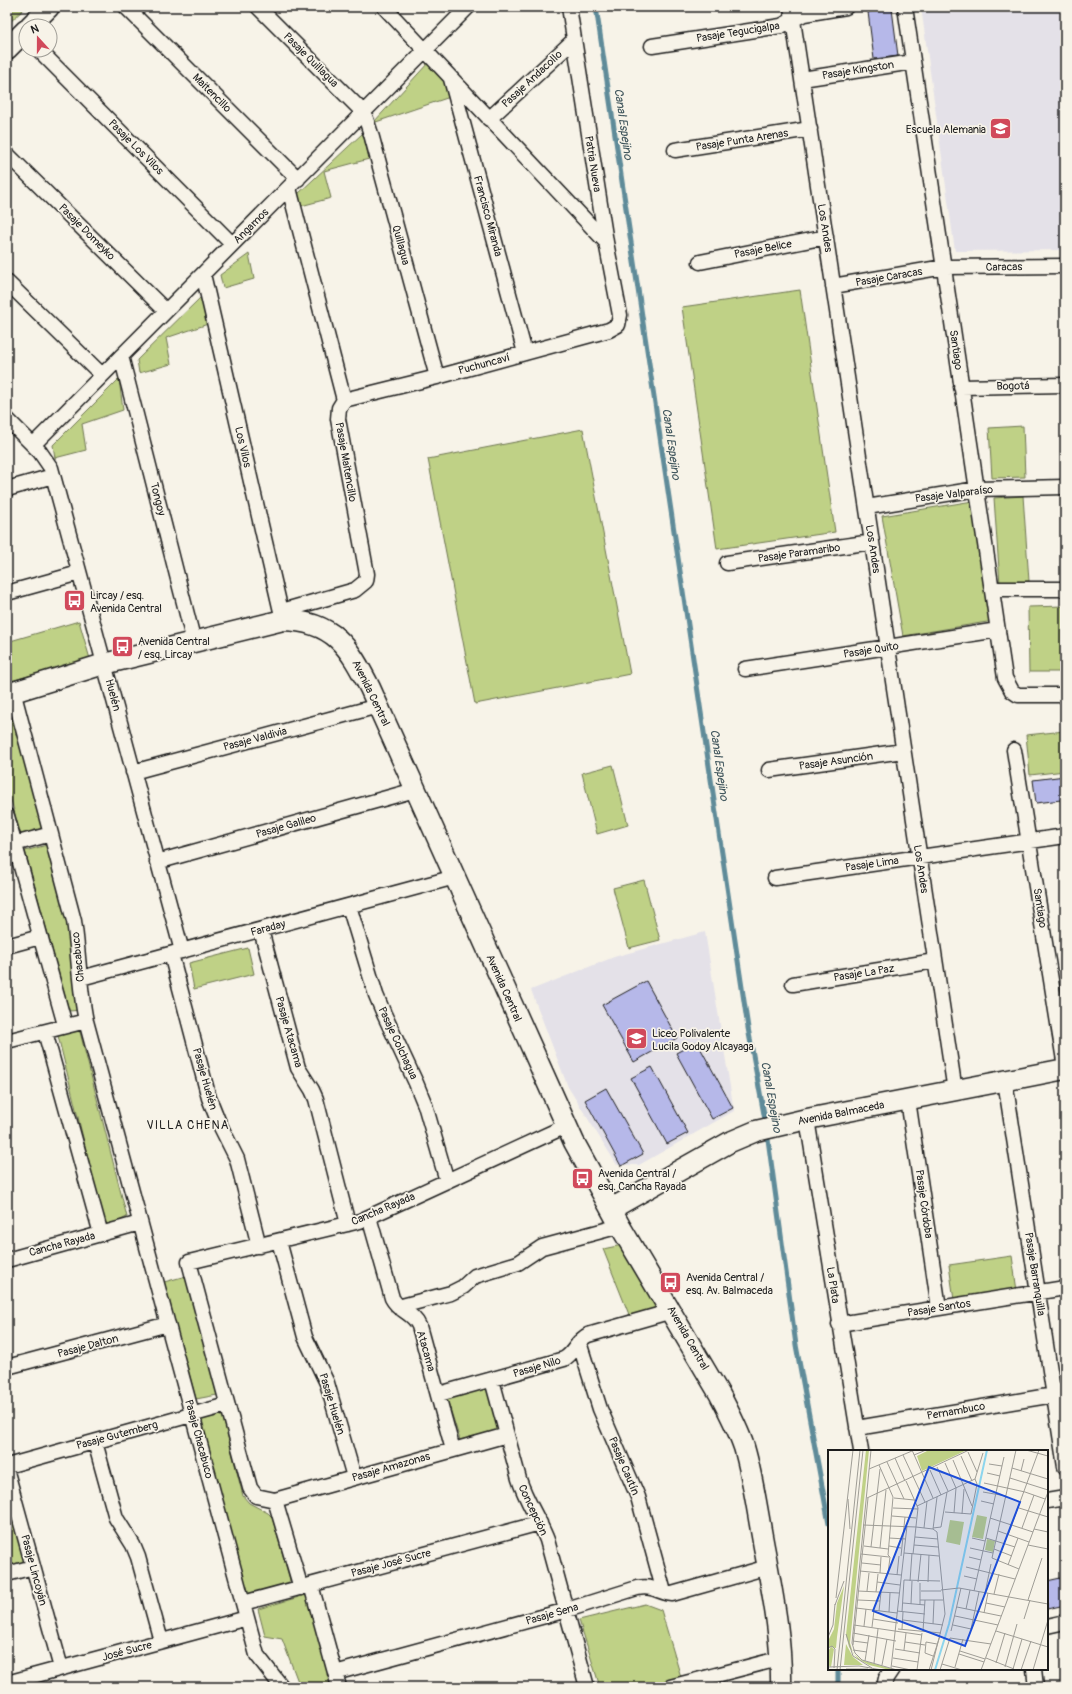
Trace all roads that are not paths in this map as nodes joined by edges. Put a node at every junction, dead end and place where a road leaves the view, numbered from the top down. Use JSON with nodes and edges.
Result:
{"nodes":[{"id":1,"x":49,"y":7,"type":"edge"},
{"id":2,"x":126,"y":7,"type":"edge"},
{"id":3,"x":258,"y":7,"type":"edge"},
{"id":4,"x":384,"y":7,"type":"edge"},
{"id":5,"x":468,"y":7,"type":"edge"},
{"id":6,"x":569,"y":7,"type":"edge"},
{"id":7,"x":846,"y":7,"type":"edge"},
{"id":8,"x":905,"y":7,"type":"edge"},
{"id":9,"x":792,"y":13,"type":"edge"},
{"id":10,"x":39,"y":18,"type":"edge"},
{"id":11,"x":18,"y":39,"type":"edge"},
{"id":12,"x":574,"y":40,"type":"junction"},
{"id":13,"x":652,"y":46,"type":"dead end"},
{"id":14,"x":7,"y":49,"type":"edge"},
{"id":15,"x":426,"y":51,"type":"junction"},
{"id":16,"x":47,"y":58,"type":"edge"},
{"id":17,"x":913,"y":62,"type":"junction"},
{"id":18,"x":451,"y":78,"type":"junction"},
{"id":19,"x":802,"y":79,"type":"junction"},
{"id":20,"x":364,"y":113,"type":"junction"},
{"id":21,"x":490,"y":119,"type":"junction"},
{"id":22,"x":810,"y":129,"type":"junction"},
{"id":23,"x":674,"y":150,"type":"dead end"},
{"id":24,"x":7,"y":154,"type":"edge"},
{"id":25,"x":293,"y":183,"type":"junction"},
{"id":26,"x":826,"y":237,"type":"junction"},
{"id":27,"x":606,"y":242,"type":"junction"},
{"id":28,"x":232,"y":244,"type":"junction"},
{"id":29,"x":700,"y":262,"type":"dead end"},
{"id":30,"x":1065,"y":266,"type":"edge"},
{"id":31,"x":944,"y":267,"type":"junction"},
{"id":32,"x":203,"y":274,"type":"junction"},
{"id":33,"x":7,"y":282,"type":"edge"},
{"id":34,"x":833,"y":286,"type":"junction"},
{"id":35,"x":166,"y":311,"type":"junction"},
{"id":36,"x":620,"y":320,"type":"joint"},
{"id":37,"x":525,"y":353,"type":"junction"},
{"id":38,"x":121,"y":356,"type":"junction"},
{"id":39,"x":102,"y":375,"type":"junction"},
{"id":40,"x":436,"y":377,"type":"junction"},
{"id":41,"x":1065,"y":385,"type":"edge"},
{"id":42,"x":962,"y":387,"type":"junction"},
{"id":43,"x":344,"y":400,"type":"junction"},
{"id":44,"x":7,"y":419,"type":"edge"},
{"id":45,"x":33,"y":445,"type":"junction"},
{"id":46,"x":53,"y":476,"type":"junction"},
{"id":47,"x":1065,"y":487,"type":"edge"},
{"id":48,"x":977,"y":488,"type":"junction"},
{"id":49,"x":7,"y":489,"type":"edge"},
{"id":50,"x":867,"y":507,"type":"junction"},
{"id":51,"x":872,"y":542,"type":"junction"},
{"id":52,"x":727,"y":563,"type":"dead end"},
{"id":53,"x":79,"y":573,"type":"junction"},
{"id":54,"x":992,"y":589,"type":"junction"},
{"id":55,"x":1065,"y":589,"type":"edge"},
{"id":56,"x":7,"y":593,"type":"edge"},
{"id":57,"x":283,"y":616,"type":"junction"},
{"id":58,"x":998,"y":630,"type":"junction"},
{"id":59,"x":194,"y":642,"type":"junction"},
{"id":60,"x":888,"y":647,"type":"junction"},
{"id":61,"x":104,"y":664,"type":"junction"},
{"id":62,"x":745,"y":669,"type":"dead end"},
{"id":63,"x":10,"y":692,"type":"edge"},
{"id":64,"x":1065,"y":695,"type":"edge"},
{"id":65,"x":378,"y":706,"type":"junction"},
{"id":66,"x":1014,"y":750,"type":"dead end"},
{"id":67,"x":903,"y":751,"type":"junction"},
{"id":68,"x":769,"y":770,"type":"dead end"},
{"id":69,"x":133,"y":772,"type":"junction"},
{"id":70,"x":415,"y":790,"type":"junction"},
{"id":71,"x":7,"y":816,"type":"edge"},
{"id":72,"x":51,"y":834,"type":"junction"},
{"id":73,"x":1065,"y":836,"type":"edge"},
{"id":74,"x":1029,"y":841,"type":"junction"},
{"id":75,"x":11,"y":845,"type":"edge"},
{"id":76,"x":919,"y":857,"type":"junction"},
{"id":77,"x":158,"y":862,"type":"junction"},
{"id":78,"x":455,"y":877,"type":"junction"},
{"id":79,"x":775,"y":878,"type":"dead end"},
{"id":80,"x":349,"y":906,"type":"junction"},
{"id":81,"x":261,"y":930,"type":"junction"},
{"id":82,"x":40,"y":937,"type":"junction"},
{"id":83,"x":7,"y":946,"type":"edge"},
{"id":84,"x":176,"y":953,"type":"junction"},
{"id":85,"x":935,"y":961,"type":"junction"},
{"id":86,"x":81,"y":978,"type":"junction"},
{"id":87,"x":793,"y":984,"type":"dead end"},
{"id":88,"x":86,"y":1021,"type":"junction"},
{"id":89,"x":65,"y":1025,"type":"junction"},
{"id":90,"x":45,"y":1032,"type":"junction"},
{"id":91,"x":7,"y":1041,"type":"edge"},
{"id":92,"x":1065,"y":1068,"type":"edge"},
{"id":93,"x":1005,"y":1081,"type":"junction"},
{"id":94,"x":954,"y":1091,"type":"junction"},
{"id":95,"x":908,"y":1100,"type":"junction"},
{"id":96,"x":807,"y":1119,"type":"junction"},
{"id":97,"x":566,"y":1126,"type":"junction"},
{"id":98,"x":447,"y":1181,"type":"junction"},
{"id":99,"x":369,"y":1217,"type":"junction"},
{"id":100,"x":616,"y":1217,"type":"junction"},
{"id":101,"x":140,"y":1223,"type":"junction"},
{"id":102,"x":348,"y":1224,"type":"junction"},
{"id":103,"x":101,"y":1234,"type":"junction"},
{"id":104,"x":279,"y":1241,"type":"junction"},
{"id":105,"x":259,"y":1246,"type":"junction"},
{"id":106,"x":8,"y":1256,"type":"edge"},
{"id":107,"x":1065,"y":1288,"type":"edge"},
{"id":108,"x":1038,"y":1292,"type":"junction"},
{"id":109,"x":398,"y":1307,"type":"junction"},
{"id":110,"x":939,"y":1308,"type":"junction"},
{"id":111,"x":672,"y":1311,"type":"junction"},
{"id":112,"x":168,"y":1324,"type":"junction"},
{"id":113,"x":839,"y":1324,"type":"junction"},
{"id":114,"x":579,"y":1342,"type":"junction"},
{"id":115,"x":7,"y":1367,"type":"edge"},
{"id":116,"x":492,"y":1380,"type":"junction"},
{"id":117,"x":1060,"y":1392,"type":"edge"},
{"id":118,"x":438,"y":1394,"type":"junction"},
{"id":119,"x":227,"y":1405,"type":"junction"},
{"id":120,"x":192,"y":1415,"type":"junction"},
{"id":121,"x":857,"y":1428,"type":"junction"},
{"id":122,"x":507,"y":1435,"type":"junction"},
{"id":123,"x":95,"y":1442,"type":"junction"},
{"id":124,"x":453,"y":1450,"type":"junction"},
{"id":125,"x":861,"y":1450,"type":"edge"},
{"id":126,"x":7,"y":1466,"type":"edge"},
{"id":127,"x":1065,"y":1467,"type":"edge"},
{"id":128,"x":7,"y":1472,"type":"edge"},
{"id":129,"x":354,"y":1477,"type":"junction"},
{"id":130,"x":1065,"y":1498,"type":"edge"},
{"id":131,"x":275,"y":1500,"type":"junction"},
{"id":132,"x":1048,"y":1501,"type":"edge"},
{"id":133,"x":540,"y":1523,"type":"junction"},
{"id":134,"x":33,"y":1567,"type":"junction"},
{"id":135,"x":768,"y":1567,"type":"junction"},
{"id":136,"x":7,"y":1574,"type":"edge"},
{"id":137,"x":306,"y":1586,"type":"junction"},
{"id":138,"x":664,"y":1592,"type":"junction"},
{"id":139,"x":243,"y":1603,"type":"junction"},
{"id":140,"x":567,"y":1610,"type":"junction"},
{"id":141,"x":247,"y":1618,"type":"junction"},
{"id":142,"x":1065,"y":1622,"type":"edge"},
{"id":143,"x":1048,"y":1626,"type":"edge"},
{"id":144,"x":161,"y":1641,"type":"junction"},
{"id":145,"x":782,"y":1658,"type":"junction"},
{"id":146,"x":61,"y":1668,"type":"junction"},
{"id":147,"x":1034,"y":1670,"type":"edge"},
{"id":148,"x":335,"y":1673,"type":"junction"},
{"id":149,"x":7,"y":1683,"type":"edge"},
{"id":150,"x":8,"y":1687,"type":"edge"},
{"id":151,"x":282,"y":1687,"type":"edge"},
{"id":152,"x":339,"y":1687,"type":"edge"},
{"id":153,"x":588,"y":1687,"type":"edge"},
{"id":154,"x":670,"y":1687,"type":"edge"},
{"id":155,"x":781,"y":1687,"type":"edge"},
{"id":156,"x":791,"y":1687,"type":"edge"},
{"id":157,"x":1036,"y":1687,"type":"edge"}],
"edges":[{"from":1,"to":10,"type":"street"},
{"from":2,"to":25,"type":"street","name":"Maitencillo"},
{"from":3,"to":20,"type":"street","name":"Pasaje Quillagua"},
{"from":4,"to":15,"type":"street","name":"Francisco Miranda"},
{"from":5,"to":15,"type":"street","name":"Angamos"},
{"from":6,"to":12,"type":"street","name":"Patria Nueva"},
{"from":7,"to":9,"type":"street","name":"Pasaje Tegucigalpa"},
{"from":8,"to":17,"type":"street","name":"Santiago"},
{"from":9,"to":13,"type":"street","name":"Pasaje Tegucigalpa"},
{"from":9,"to":19,"type":"street","name":"Los Andes"},
{"from":11,"to":14,"type":"street"},
{"from":12,"to":21,"type":"street","name":"Pasaje Andacollo"},
{"from":12,"to":27,"type":"street","name":"Patria Nueva"},
{"from":15,"to":18,"type":"street","name":"Francisco Miranda"},
{"from":15,"to":20,"type":"street","name":"Angamos"},
{"from":16,"to":28,"type":"street","name":"Pasaje Los Vilos"},
{"from":17,"to":19,"type":"street","name":"Pasaje Kingston"},
{"from":17,"to":31,"type":"street","name":"Santiago"},
{"from":18,"to":21,"type":"street","name":"Francisco Miranda"},
{"from":18,"to":37,"type":"street","name":"Francisco Miranda"},
{"from":19,"to":22,"type":"street","name":"Los Andes"},
{"from":20,"to":25,"type":"street","name":"Angamos"},
{"from":20,"to":40,"type":"street","name":"Quillagua"},
{"from":21,"to":27,"type":"street","name":"Francisco Miranda"},
{"from":22,"to":23,"type":"street","name":"Pasaje Punta Arenas"},
{"from":22,"to":26,"type":"street","name":"Los Andes"},
{"from":24,"to":35,"type":"street","name":"Pasaje Domeyko"},
{"from":25,"to":28,"type":"street","name":"Angamos"},
{"from":25,"to":43,"type":"street"},
{"from":26,"to":29,"type":"street","name":"Pasaje Belice"},
{"from":26,"to":34,"type":"street","name":"Los Andes"},
{"from":27,"to":36,"type":"street","name":"Patria Nueva"},
{"from":28,"to":32,"type":"street","name":"Angamos"},
{"from":30,"to":31,"type":"street","name":"Caracas"},
{"from":31,"to":34,"type":"street","name":"Pasaje Caracas"},
{"from":31,"to":42,"type":"street","name":"Santiago"},
{"from":32,"to":35,"type":"street","name":"Angamos"},
{"from":32,"to":57,"type":"street","name":"Los Vilos"},
{"from":33,"to":39,"type":"street"},
{"from":34,"to":50,"type":"street","name":"Los Andes"},
{"from":35,"to":38,"type":"street","name":"Angamos"},
{"from":36,"to":37,"type":"street","name":"Puchuncaví"},
{"from":37,"to":40,"type":"street","name":"Puchuncaví"},
{"from":38,"to":39,"type":"street","name":"Angamos"},
{"from":38,"to":59,"type":"street","name":"Tongoy"},
{"from":39,"to":45,"type":"street","name":"Angamos"},
{"from":40,"to":43,"type":"street","name":"Puchuncaví"},
{"from":41,"to":42,"type":"street","name":"Bogotá"},
{"from":42,"to":48,"type":"street","name":"Santiago"},
{"from":43,"to":57,"type":"street","name":"Pasaje Maitencillo"},
{"from":44,"to":45,"type":"street","name":"Huelén"},
{"from":45,"to":46,"type":"street","name":"Huelén"},
{"from":46,"to":49,"type":"street"},
{"from":46,"to":53,"type":"street","name":"Huelén"},
{"from":47,"to":48,"type":"street","name":"Pasaje Valparaíso"},
{"from":48,"to":50,"type":"street","name":"Pasaje Valparaíso"},
{"from":48,"to":54,"type":"street","name":"Santiago"},
{"from":50,"to":51,"type":"street","name":"Los Andes"},
{"from":51,"to":52,"type":"street","name":"Pasaje Paramaribo"},
{"from":51,"to":60,"type":"street","name":"Los Andes"},
{"from":53,"to":56,"type":"street"},
{"from":53,"to":61,"type":"street","name":"Huelén"},
{"from":54,"to":55,"type":"street"},
{"from":54,"to":58,"type":"street","name":"Santiago"},
{"from":57,"to":59,"type":"street","name":"Avenida Central"},
{"from":57,"to":65,"type":"street","name":"Avenida Central"},
{"from":58,"to":60,"type":"street","name":"Pasaje Quito"},
{"from":58,"to":64,"type":"street","name":"Santiago"},
{"from":59,"to":61,"type":"street","name":"Avenida Central"},
{"from":60,"to":62,"type":"street","name":"Pasaje Quito"},
{"from":60,"to":67,"type":"street","name":"Los Andes"},
{"from":61,"to":63,"type":"street","name":"Avenida Central"},
{"from":61,"to":69,"type":"street","name":"Huelén"},
{"from":63,"to":72,"type":"street","name":"Chacabuco"},
{"from":65,"to":69,"type":"street","name":"Pasaje Valdivia"},
{"from":65,"to":70,"type":"street","name":"Avenida Central"},
{"from":66,"to":74,"type":"street","name":"Santiago"},
{"from":67,"to":68,"type":"street","name":"Pasaje Asunción"},
{"from":67,"to":76,"type":"street","name":"Los Andes"},
{"from":69,"to":77,"type":"street","name":"Huelén"},
{"from":70,"to":77,"type":"street","name":"Pasaje Galileo"},
{"from":70,"to":78,"type":"street","name":"Avenida Central"},
{"from":71,"to":75,"type":"street"},
{"from":72,"to":75,"type":"street"},
{"from":72,"to":86,"type":"street","name":"Chacabuco"},
{"from":73,"to":74,"type":"street","name":"Pasaje Lima"},
{"from":74,"to":76,"type":"street","name":"Pasaje Lima"},
{"from":74,"to":92,"type":"street","name":"Santiago"},
{"from":75,"to":82,"type":"street"},
{"from":76,"to":79,"type":"street","name":"Pasaje Lima"},
{"from":76,"to":85,"type":"street","name":"Los Andes"},
{"from":77,"to":84,"type":"street","name":"Huelén"},
{"from":78,"to":80,"type":"street","name":"Faraday"},
{"from":78,"to":97,"type":"street","name":"Avenida Central"},
{"from":80,"to":81,"type":"street","name":"Faraday"},
{"from":80,"to":98,"type":"street","name":"Pasaje Colchagua"},
{"from":81,"to":84,"type":"street","name":"Faraday"},
{"from":81,"to":102,"type":"street","name":"Pasaje Atacama"},
{"from":82,"to":83,"type":"street"},
{"from":82,"to":89,"type":"street"},
{"from":84,"to":86,"type":"street","name":"Faraday"},
{"from":84,"to":105,"type":"street","name":"Pasaje Huelén"},
{"from":85,"to":87,"type":"street","name":"Pasaje La Paz"},
{"from":85,"to":94,"type":"street","name":"Los Andes"},
{"from":86,"to":88,"type":"street","name":"Chacabuco"},
{"from":88,"to":89,"type":"street"},
{"from":88,"to":101,"type":"street","name":"Chacabuco"},
{"from":89,"to":90,"type":"street"},
{"from":90,"to":91,"type":"street"},
{"from":90,"to":103,"type":"street"},
{"from":92,"to":93,"type":"street","name":"Avenida Balmaceda"},
{"from":93,"to":94,"type":"street","name":"Avenida Balmaceda"},
{"from":93,"to":108,"type":"street","name":"Pasaje Barranquilla"},
{"from":94,"to":95,"type":"street","name":"Avenida Balmaceda"},
{"from":95,"to":96,"type":"street","name":"Avenida Balmaceda"},
{"from":95,"to":110,"type":"street","name":"Pasaje Córdoba"},
{"from":96,"to":100,"type":"street","name":"Avenida Balmaceda"},
{"from":96,"to":113,"type":"street","name":"La Plata"},
{"from":97,"to":98,"type":"street","name":"Cancha Rayada"},
{"from":97,"to":100,"type":"street","name":"Avenida Central"},
{"from":98,"to":99,"type":"street","name":"Cancha Rayada"},
{"from":99,"to":102,"type":"street","name":"Cancha Rayada"},
{"from":99,"to":109,"type":"street","name":"Atacama"},
{"from":100,"to":109,"type":"street"},
{"from":100,"to":111,"type":"street","name":"Avenida Central"},
{"from":101,"to":103,"type":"street","name":"Cancha Rayada"},
{"from":101,"to":112,"type":"street","name":"Pasaje Chacabuco"},
{"from":102,"to":104,"type":"street","name":"Cancha Rayada"},
{"from":103,"to":106,"type":"street","name":"Cancha Rayada"},
{"from":104,"to":105,"type":"street","name":"Cancha Rayada"},
{"from":104,"to":129,"type":"street","name":"Pasaje Huelén"},
{"from":105,"to":119,"type":"street","name":"Cancha Rayada"},
{"from":107,"to":108,"type":"street","name":"Pasaje Santos"},
{"from":108,"to":110,"type":"street","name":"Pasaje Santos"},
{"from":108,"to":117,"type":"street","name":"Pasaje Barranquilla"},
{"from":109,"to":118,"type":"street","name":"Atacama"},
{"from":110,"to":113,"type":"street","name":"Pasaje Santos"},
{"from":111,"to":114,"type":"street","name":"Pasaje Nilo"},
{"from":111,"to":135,"type":"street","name":"Avenida Central"},
{"from":112,"to":115,"type":"street","name":"Pasaje Dalton"},
{"from":112,"to":120,"type":"street","name":"Pasaje Chacabuco"},
{"from":113,"to":121,"type":"street","name":"La Plata"},
{"from":114,"to":116,"type":"street","name":"Pasaje Nilo"},
{"from":114,"to":138,"type":"street","name":"Pasaje Cautín"},
{"from":116,"to":118,"type":"street","name":"Pasaje Nilo"},
{"from":116,"to":122,"type":"street","name":"Concepción"},
{"from":117,"to":121,"type":"street","name":"Pernambuco"},
{"from":117,"to":127,"type":"street","name":"Pasaje Barranquilla"},
{"from":118,"to":124,"type":"street","name":"Atacama"},
{"from":119,"to":120,"type":"street","name":"Pasaje Gutemberg"},
{"from":119,"to":131,"type":"street"},
{"from":120,"to":123,"type":"street","name":"Pasaje Gutemberg"},
{"from":120,"to":139,"type":"street","name":"Pasaje Chacabuco"},
{"from":121,"to":125,"type":"street","name":"La Plata"},
{"from":122,"to":124,"type":"street","name":"Pasaje Amazonas"},
{"from":122,"to":133,"type":"street","name":"Concepción"},
{"from":123,"to":126,"type":"street","name":"Pasaje Gutemberg"},
{"from":123,"to":144,"type":"street"},
{"from":124,"to":129,"type":"street","name":"Pasaje Amazonas"},
{"from":128,"to":134,"type":"street","name":"Pasaje Lincoyán"},
{"from":129,"to":131,"type":"street","name":"Pasaje Amazonas"},
{"from":130,"to":132,"type":"street"},
{"from":131,"to":137,"type":"street"},
{"from":133,"to":137,"type":"street","name":"Pasaje José Sucre"},
{"from":133,"to":140,"type":"street","name":"Concepción"},
{"from":134,"to":136,"type":"street"},
{"from":134,"to":146,"type":"street","name":"Pasaje Lincoyán"},
{"from":135,"to":138,"type":"street","name":"Pasaje Sena"},
{"from":135,"to":145,"type":"street","name":"Avenida Central"},
{"from":137,"to":139,"type":"street","name":"Pasaje José Sucre"},
{"from":137,"to":148,"type":"street"},
{"from":138,"to":140,"type":"street","name":"Pasaje Sena"},
{"from":139,"to":141,"type":"street","name":"Pasaje Chacabuco"},
{"from":140,"to":148,"type":"street","name":"Pasaje Sena"},
{"from":140,"to":153,"type":"street","name":"Concepción"},
{"from":141,"to":144,"type":"street","name":"José Sucre"},
{"from":141,"to":151,"type":"street","name":"Pasaje Chacabuco"},
{"from":142,"to":143,"type":"street"},
{"from":144,"to":146,"type":"street","name":"José Sucre"},
{"from":145,"to":154,"type":"street"},
{"from":145,"to":155,"type":"street","name":"Avenida Central"},
{"from":145,"to":156,"type":"street","name":"Avenida Central"},
{"from":146,"to":149,"type":"street","name":"José Sucre"},
{"from":147,"to":157,"type":"street"},
{"from":148,"to":152,"type":"street"},
{"from":149,"to":150,"type":"street"}]}
